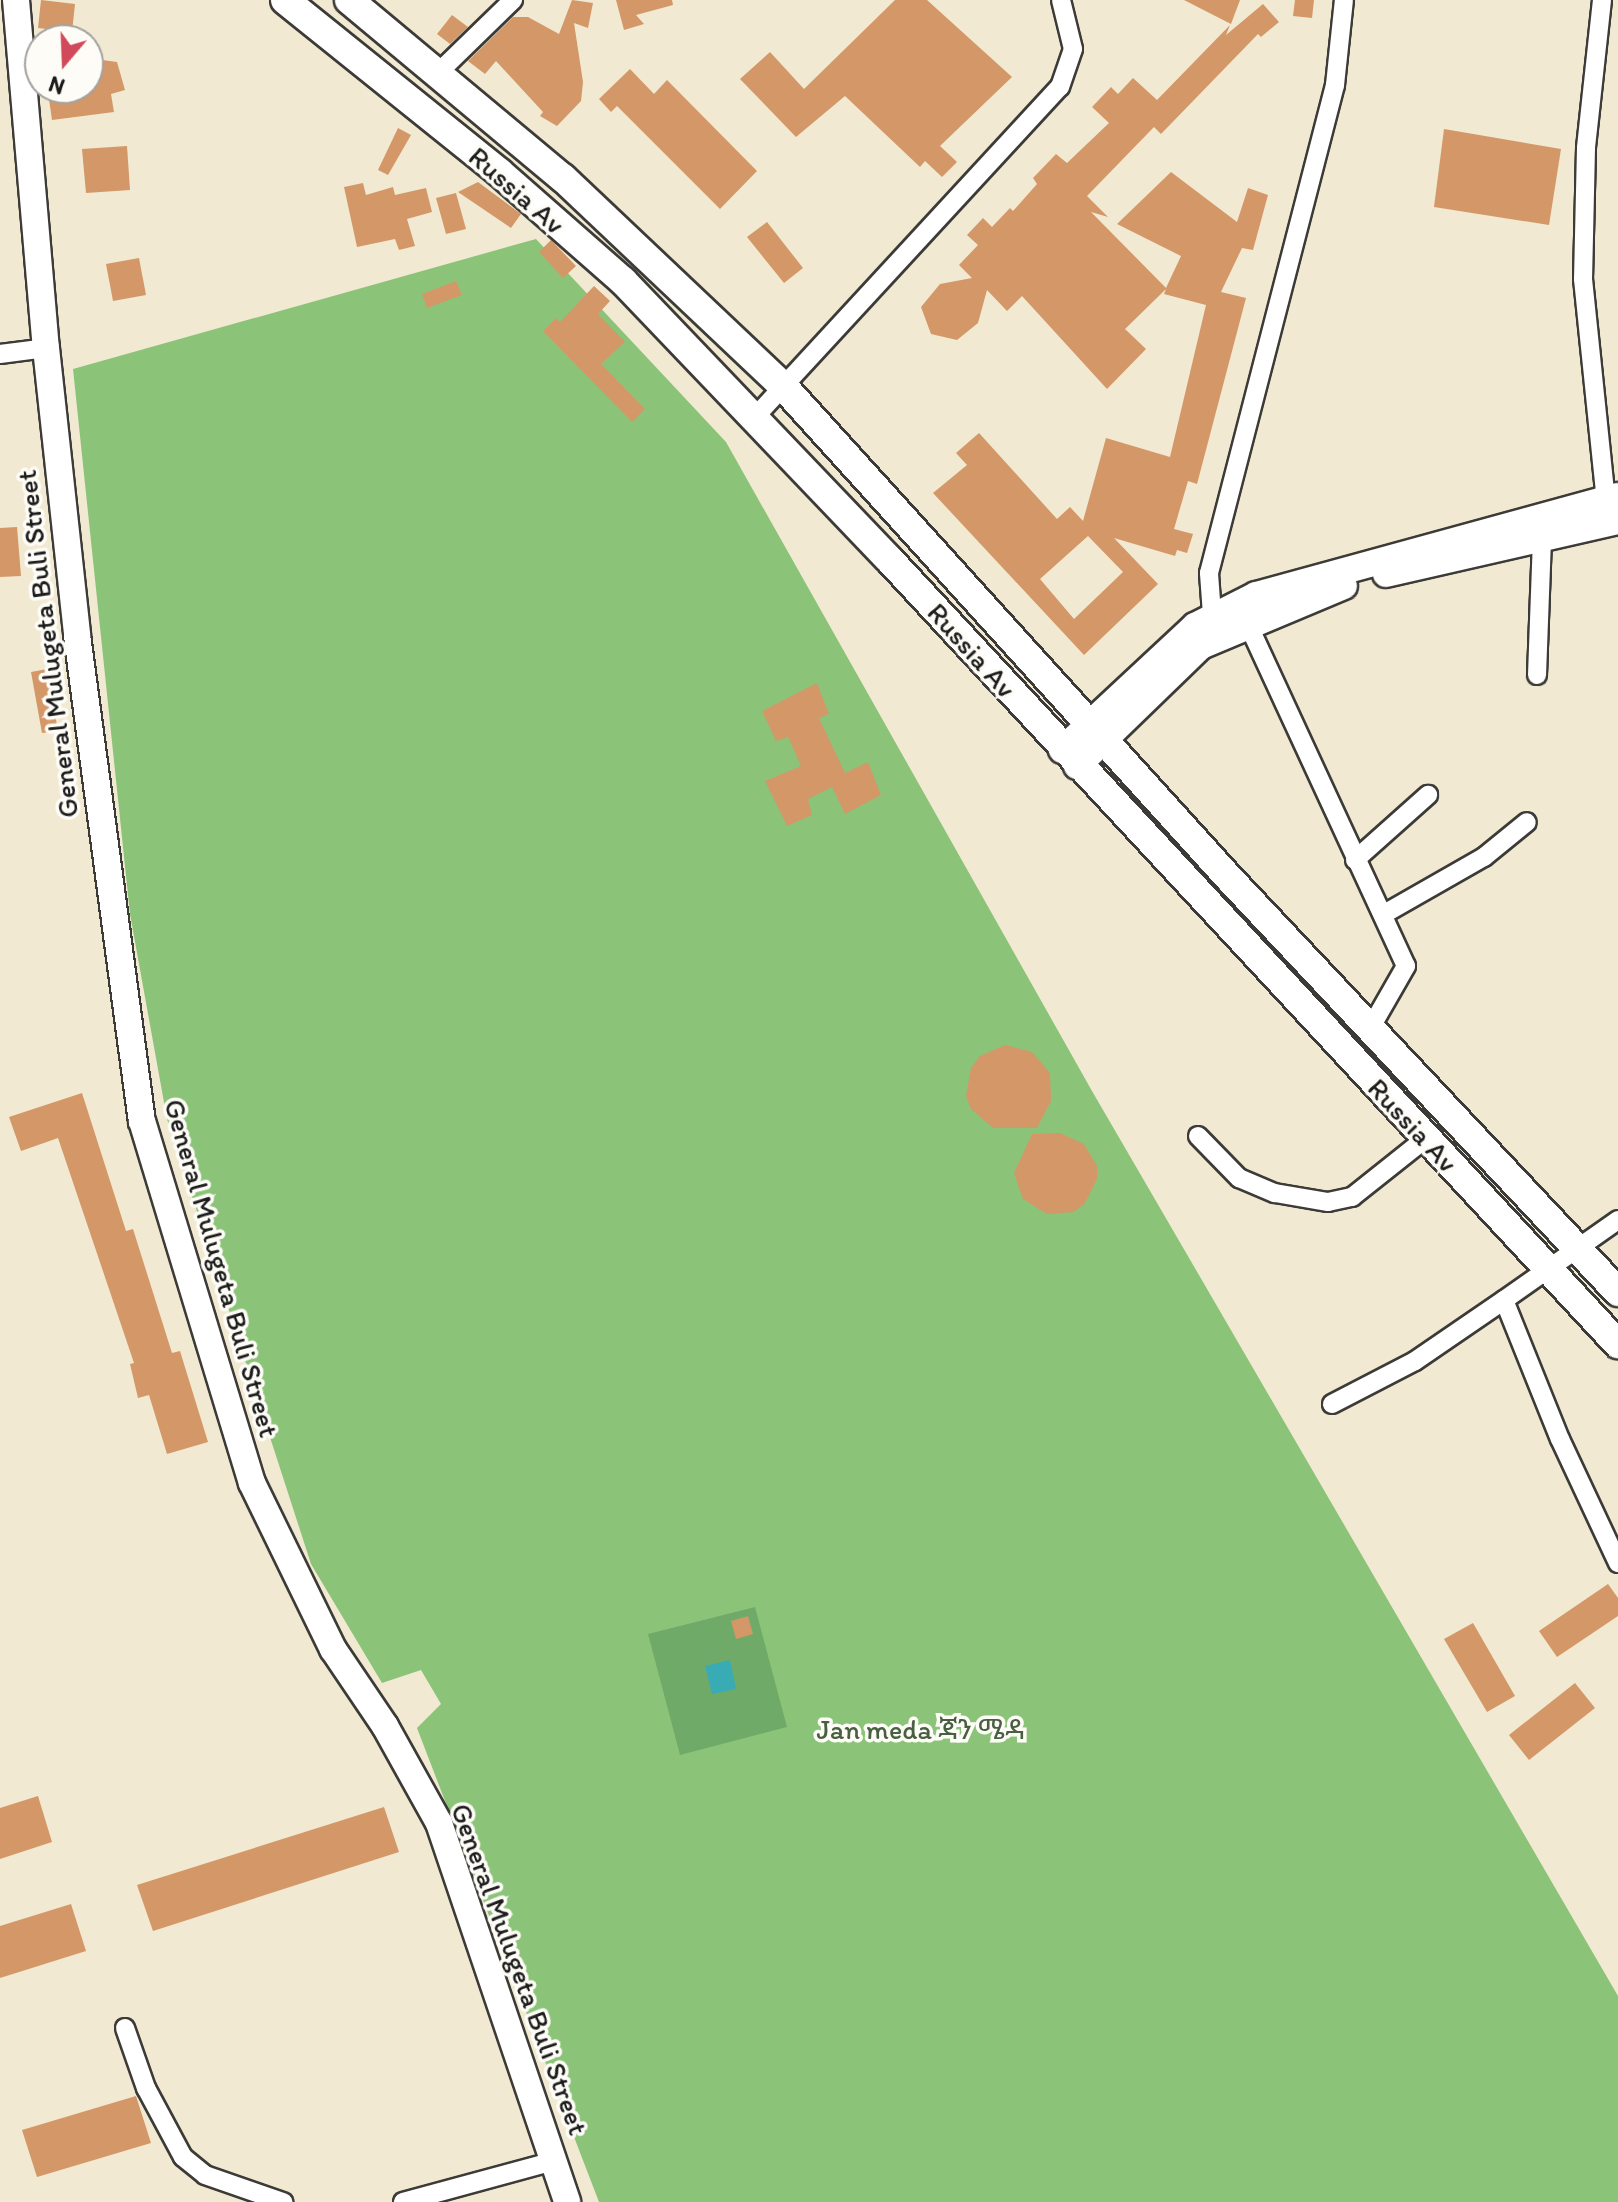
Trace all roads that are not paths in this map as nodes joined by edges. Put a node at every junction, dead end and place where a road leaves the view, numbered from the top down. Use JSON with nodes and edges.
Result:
{"nodes":[{"id":1,"x":16,"y":0,"type":"edge"},
{"id":2,"x":285,"y":0,"type":"edge"},
{"id":3,"x":349,"y":0,"type":"edge"},
{"id":4,"x":513,"y":0,"type":"edge"},
{"id":5,"x":1061,"y":0,"type":"edge"},
{"id":6,"x":1344,"y":0,"type":"edge"},
{"id":7,"x":1602,"y":0,"type":"edge"},
{"id":8,"x":400,"y":38,"type":"junction"},
{"id":9,"x":373,"y":71,"type":"junction"},
{"id":10,"x":440,"y":71,"type":"junction"},
{"id":11,"x":46,"y":348,"type":"junction"},
{"id":12,"x":0,"y":354,"type":"edge"},
{"id":13,"x":783,"y":386,"type":"junction"},
{"id":14,"x":755,"y":417,"type":"junction"},
{"id":15,"x":1613,"y":510,"type":"edge"},
{"id":16,"x":1542,"y":537,"type":"junction"},
{"id":17,"x":1473,"y":543,"type":"junction"},
{"id":18,"x":1247,"y":622,"type":"junction"},
{"id":19,"x":1213,"y":628,"type":"junction"},
{"id":20,"x":1537,"y":675,"type":"dead end"},
{"id":21,"x":1099,"y":733,"type":"junction"},
{"id":22,"x":1070,"y":758,"type":"junction"},
{"id":23,"x":1428,"y":795,"type":"dead end"},
{"id":24,"x":1527,"y":822,"type":"dead end"},
{"id":25,"x":1355,"y":860,"type":"junction"},
{"id":26,"x":1384,"y":914,"type":"junction"},
{"id":27,"x":1371,"y":1027,"type":"junction"},
{"id":28,"x":1198,"y":1136,"type":"dead end"},
{"id":29,"x":1425,"y":1139,"type":"junction"},
{"id":30,"x":1618,"y":1220,"type":"edge"},
{"id":31,"x":1577,"y":1247,"type":"junction"},
{"id":32,"x":1550,"y":1270,"type":"junction"},
{"id":33,"x":1618,"y":1292,"type":"edge"},
{"id":34,"x":1504,"y":1300,"type":"junction"},
{"id":35,"x":1618,"y":1344,"type":"edge"},
{"id":36,"x":1332,"y":1404,"type":"dead end"},
{"id":37,"x":1618,"y":1563,"type":"edge"},
{"id":38,"x":125,"y":2028,"type":"dead end"},
{"id":39,"x":554,"y":2161,"type":"junction"},
{"id":40,"x":283,"y":2202,"type":"edge"},
{"id":41,"x":403,"y":2202,"type":"edge"},
{"id":42,"x":567,"y":2202,"type":"edge"}],
"edges":[{"from":1,"to":11,"type":"main road","name":"General Mulugeta Buli Street"},
{"from":2,"to":9,"type":"main road","name":"Russia Av"},
{"from":3,"to":8,"type":"main road","name":"Russia Av"},
{"from":4,"to":10,"type":"street"},
{"from":5,"to":13,"type":"street"},
{"from":6,"to":19,"type":"street"},
{"from":7,"to":15,"type":"street"},
{"from":8,"to":9,"type":"main road"},
{"from":8,"to":10,"type":"main road","name":"Russia Av"},
{"from":9,"to":14,"type":"main road","name":"Russia Av"},
{"from":10,"to":13,"type":"main road","name":"Russia Av"},
{"from":11,"to":12,"type":"street"},
{"from":11,"to":39,"type":"main road","name":"General Mulugeta Buli Street"},
{"from":13,"to":14,"type":"street"},
{"from":13,"to":21,"type":"main road","name":"Russia Av"},
{"from":14,"to":22,"type":"main road","name":"Russia Av"},
{"from":15,"to":16,"type":"main road"},
{"from":15,"to":17,"type":"main road"},
{"from":16,"to":17,"type":"main road"},
{"from":16,"to":20,"type":"street"},
{"from":17,"to":18,"type":"main road"},
{"from":17,"to":19,"type":"main road"},
{"from":18,"to":19,"type":"main road"},
{"from":18,"to":25,"type":"street"},
{"from":19,"to":21,"type":"main road"},
{"from":21,"to":22,"type":"main road"},
{"from":21,"to":27,"type":"main road","name":"Russia Av"},
{"from":22,"to":29,"type":"main road","name":"Russia Av"},
{"from":23,"to":25,"type":"street"},
{"from":24,"to":26,"type":"street"},
{"from":25,"to":26,"type":"street"},
{"from":26,"to":27,"type":"street"},
{"from":27,"to":31,"type":"main road","name":"Russia Av"},
{"from":28,"to":29,"type":"street"},
{"from":29,"to":32,"type":"main road","name":"Russia Av"},
{"from":30,"to":31,"type":"street"},
{"from":31,"to":32,"type":"street"},
{"from":31,"to":33,"type":"main road","name":"Russia Av"},
{"from":32,"to":34,"type":"street"},
{"from":32,"to":35,"type":"main road","name":"Russia Av"},
{"from":34,"to":36,"type":"street"},
{"from":34,"to":37,"type":"street"},
{"from":38,"to":40,"type":"street"},
{"from":39,"to":41,"type":"street"},
{"from":39,"to":42,"type":"main road","name":"General Mulugeta Buli Street"}]}
